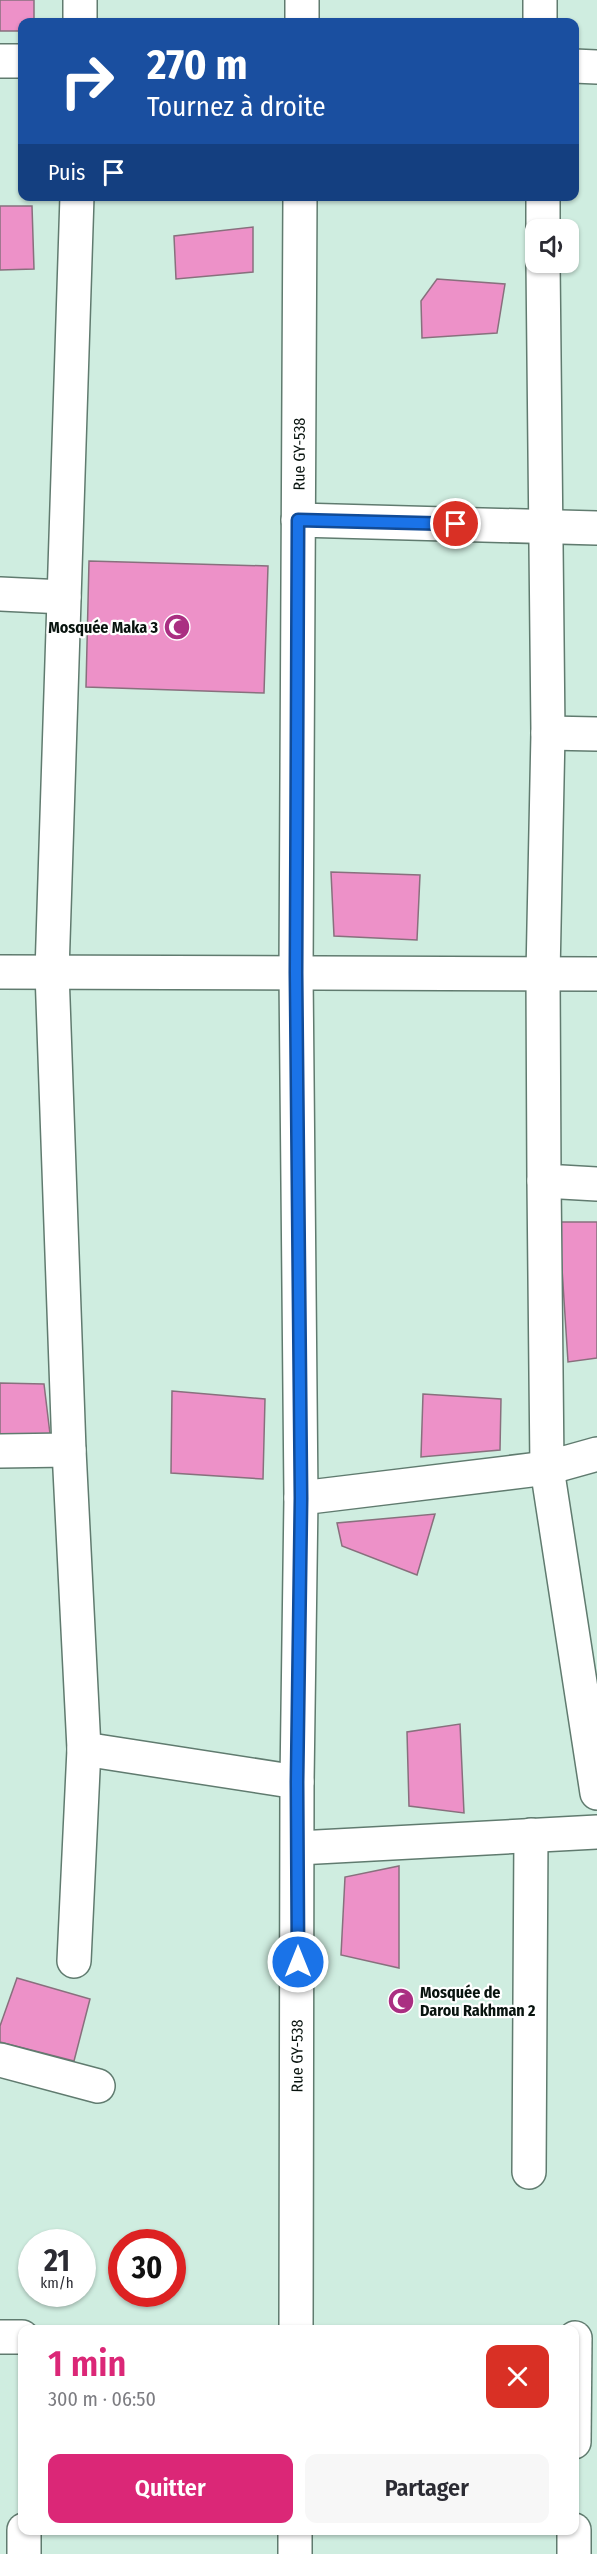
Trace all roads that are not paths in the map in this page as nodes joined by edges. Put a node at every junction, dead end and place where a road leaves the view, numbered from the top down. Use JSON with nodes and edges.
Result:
{"nodes":[{"id":1,"x":80,"y":0,"type":"edge"},
{"id":2,"x":302,"y":0,"type":"edge"},
{"id":3,"x":540,"y":0,"type":"edge"},
{"id":4,"x":80,"y":18,"type":"edge"},
{"id":5,"x":302,"y":18,"type":"edge"},
{"id":6,"x":540,"y":18,"type":"edge"},
{"id":7,"x":0,"y":61,"type":"edge"},
{"id":8,"x":18,"y":61,"type":"edge"},
{"id":9,"x":579,"y":66,"type":"edge"},
{"id":10,"x":597,"y":67,"type":"edge"},
{"id":11,"x":77,"y":201,"type":"edge"},
{"id":12,"x":300,"y":201,"type":"edge"},
{"id":13,"x":543,"y":201,"type":"edge"},
{"id":14,"x":543,"y":219,"type":"edge"},
{"id":15,"x":543,"y":273,"type":"edge"},
{"id":16,"x":298,"y":520,"type":"junction"},
{"id":17,"x":547,"y":526,"type":"junction"},
{"id":18,"x":597,"y":528,"type":"edge"},
{"id":19,"x":0,"y":594,"type":"edge"},
{"id":20,"x":64,"y":597,"type":"junction"},
{"id":21,"x":548,"y":733,"type":"junction"},
{"id":22,"x":597,"y":734,"type":"edge"},
{"id":23,"x":0,"y":972,"type":"edge"},
{"id":24,"x":52,"y":972,"type":"junction"},
{"id":25,"x":296,"y":973,"type":"junction"},
{"id":26,"x":543,"y":974,"type":"junction"},
{"id":27,"x":597,"y":974,"type":"edge"},
{"id":28,"x":544,"y":1181,"type":"junction"},
{"id":29,"x":597,"y":1184,"type":"edge"},
{"id":30,"x":69,"y":1450,"type":"junction"},
{"id":31,"x":0,"y":1451,"type":"edge"},
{"id":32,"x":597,"y":1454,"type":"edge"},
{"id":33,"x":547,"y":1468,"type":"junction"},
{"id":34,"x":301,"y":1498,"type":"junction"},
{"id":35,"x":84,"y":1749,"type":"junction"},
{"id":36,"x":297,"y":1782,"type":"junction"},
{"id":37,"x":597,"y":1793,"type":"edge"},
{"id":38,"x":597,"y":1832,"type":"edge"},
{"id":39,"x":531,"y":1835,"type":"junction"},
{"id":40,"x":298,"y":1848,"type":"junction"},
{"id":41,"x":74,"y":1961,"type":"dead end"},
{"id":42,"x":0,"y":2060,"type":"edge"},
{"id":43,"x":98,"y":2086,"type":"dead end"},
{"id":44,"x":529,"y":2172,"type":"dead end"},
{"id":45,"x":296,"y":2325,"type":"edge"},
{"id":46,"x":0,"y":2337,"type":"edge"},
{"id":47,"x":18,"y":2337,"type":"edge"},
{"id":48,"x":579,"y":2338,"type":"edge"},
{"id":49,"x":597,"y":2338,"type":"edge"},
{"id":50,"x":24,"y":2535,"type":"edge"},
{"id":51,"x":295,"y":2535,"type":"edge"},
{"id":52,"x":574,"y":2535,"type":"edge"},
{"id":53,"x":24,"y":2554,"type":"edge"},
{"id":54,"x":295,"y":2554,"type":"edge"},
{"id":55,"x":574,"y":2554,"type":"edge"}],
"edges":[{"from":1,"to":4,"type":"street"},
{"from":2,"to":5,"type":"street"},
{"from":3,"to":6,"type":"street"},
{"from":7,"to":8,"type":"street"},
{"from":9,"to":10,"type":"street"},
{"from":11,"to":20,"type":"street"},
{"from":12,"to":16,"type":"street","name":"Rue GY-538"},
{"from":13,"to":14,"type":"street"},
{"from":15,"to":17,"type":"street"},
{"from":16,"to":17,"type":"street"},
{"from":16,"to":25,"type":"street","name":"Rue GY-538"},
{"from":17,"to":18,"type":"street"},
{"from":17,"to":21,"type":"street"},
{"from":19,"to":20,"type":"street"},
{"from":20,"to":24,"type":"street"},
{"from":21,"to":22,"type":"street"},
{"from":21,"to":26,"type":"street"},
{"from":23,"to":24,"type":"street"},
{"from":24,"to":25,"type":"street"},
{"from":24,"to":30,"type":"street"},
{"from":25,"to":26,"type":"street"},
{"from":25,"to":34,"type":"street","name":"Rue GY-538"},
{"from":26,"to":27,"type":"street"},
{"from":26,"to":28,"type":"street"},
{"from":28,"to":29,"type":"street"},
{"from":28,"to":33,"type":"street"},
{"from":30,"to":31,"type":"street"},
{"from":30,"to":35,"type":"street"},
{"from":32,"to":33,"type":"street"},
{"from":33,"to":34,"type":"street"},
{"from":33,"to":37,"type":"street"},
{"from":34,"to":36,"type":"street","name":"Rue GY-538"},
{"from":35,"to":36,"type":"street"},
{"from":35,"to":41,"type":"street"},
{"from":36,"to":40,"type":"street","name":"Rue GY-538"},
{"from":38,"to":39,"type":"street"},
{"from":39,"to":40,"type":"street"},
{"from":39,"to":44,"type":"street"},
{"from":40,"to":45,"type":"street","name":"Rue GY-538"},
{"from":42,"to":43,"type":"street"},
{"from":46,"to":47,"type":"street"},
{"from":48,"to":49,"type":"street"},
{"from":50,"to":53,"type":"street"},
{"from":51,"to":54,"type":"street"},
{"from":52,"to":55,"type":"street"}]}
